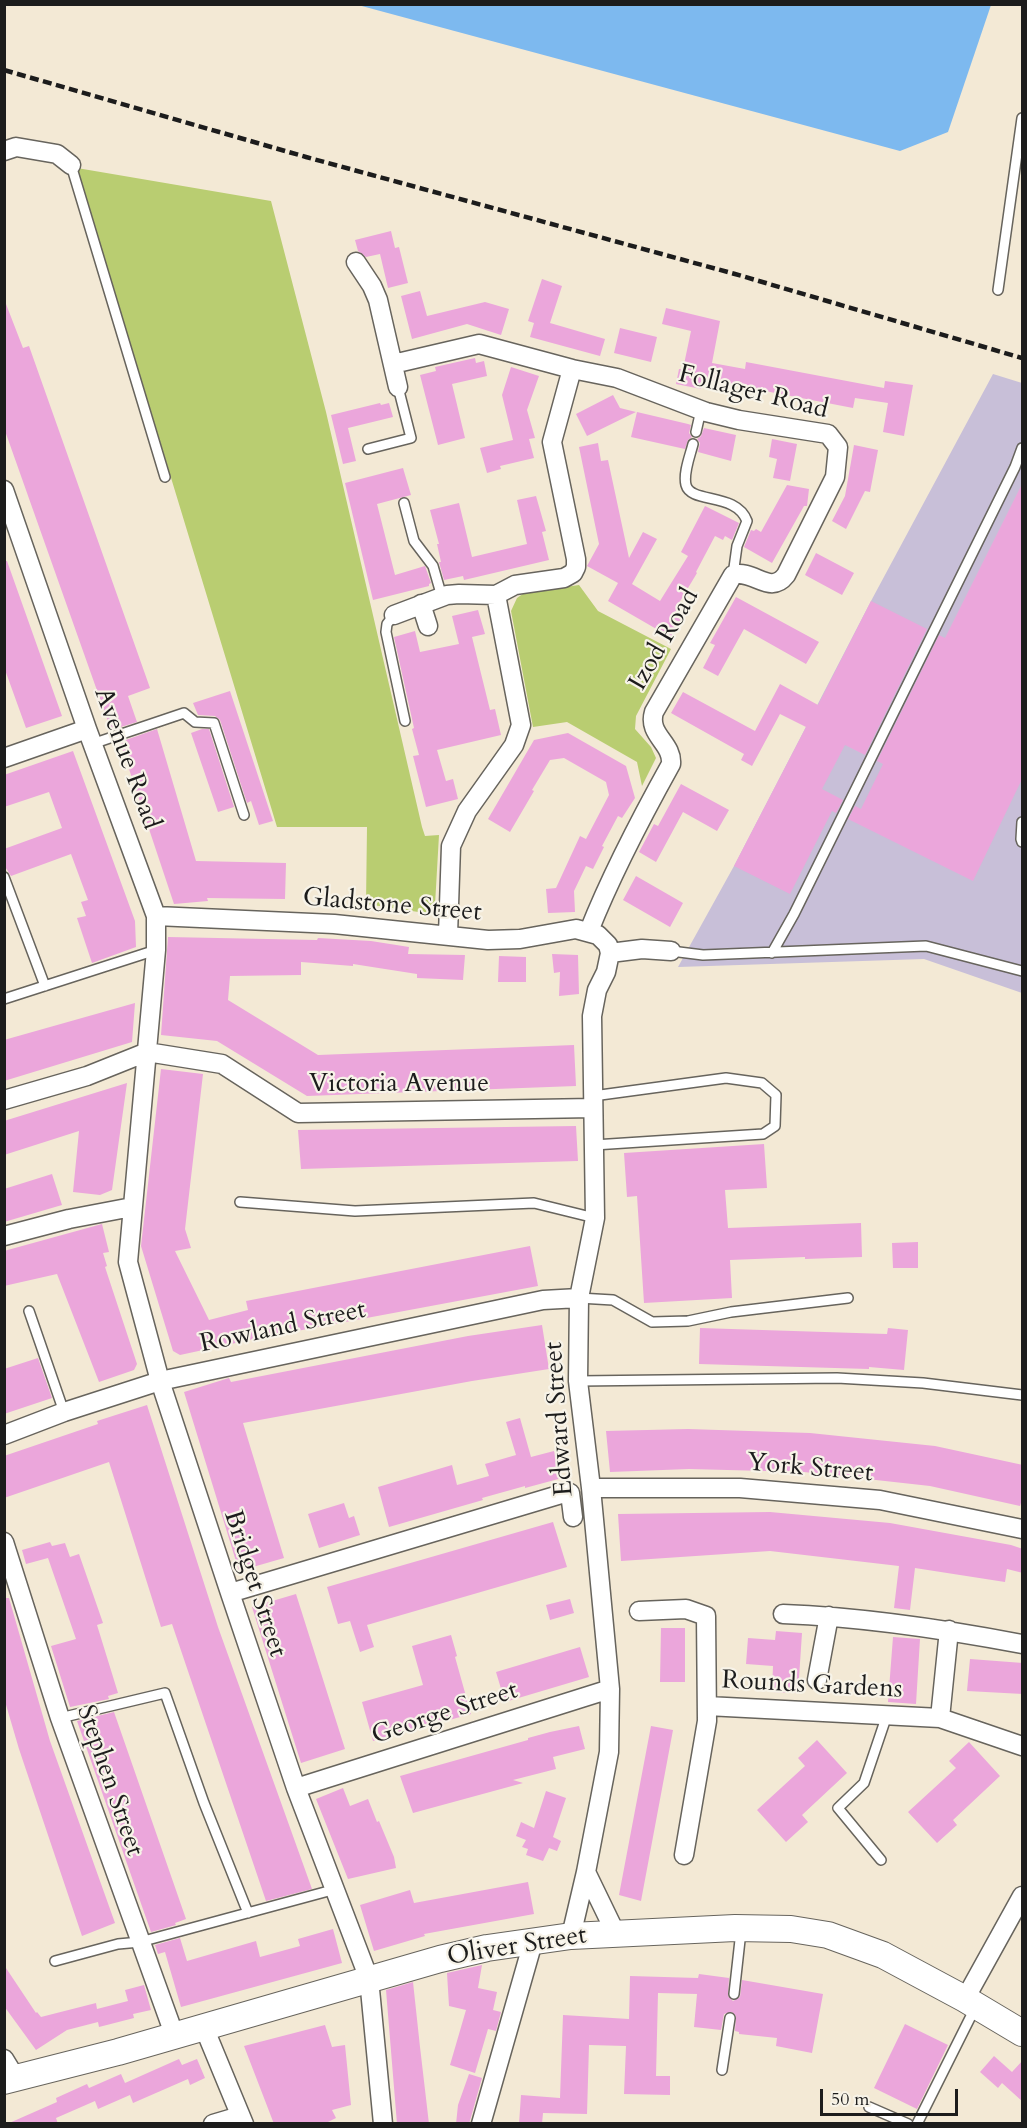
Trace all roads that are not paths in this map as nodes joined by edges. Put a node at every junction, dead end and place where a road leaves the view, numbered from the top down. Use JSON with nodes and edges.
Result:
{"nodes":[{"id":1,"x":1023,"y":118,"type":"edge"},
{"id":2,"x":4,"y":151,"type":"edge"},
{"id":3,"x":70,"y":165,"type":"joint"},
{"id":4,"x":356,"y":262,"type":"dead end"},
{"id":5,"x":998,"y":290,"type":"dead end"},
{"id":6,"x":393,"y":364,"type":"junction"},
{"id":7,"x":572,"y":369,"type":"junction"},
{"id":8,"x":398,"y":387,"type":"joint"},
{"id":9,"x":701,"y":410,"type":"junction"},
{"id":10,"x":696,"y":432,"type":"dead end"},
{"id":11,"x":693,"y":444,"type":"dead end"},
{"id":12,"x":1023,"y":448,"type":"edge"},
{"id":13,"x":368,"y":449,"type":"dead end"},
{"id":14,"x":165,"y":477,"type":"dead end"},
{"id":15,"x":4,"y":489,"type":"edge"},
{"id":16,"x":404,"y":503,"type":"dead end"},
{"id":17,"x":733,"y":575,"type":"junction"},
{"id":18,"x":774,"y":584,"type":"joint"},
{"id":19,"x":496,"y":595,"type":"junction"},
{"id":20,"x":442,"y":597,"type":"junction"},
{"id":21,"x":421,"y":604,"type":"junction"},
{"id":22,"x":394,"y":615,"type":"joint"},
{"id":23,"x":428,"y":626,"type":"dead end"},
{"id":24,"x":405,"y":721,"type":"dead end"},
{"id":25,"x":90,"y":737,"type":"junction"},
{"id":26,"x":4,"y":758,"type":"edge"},
{"id":27,"x":244,"y":815,"type":"dead end"},
{"id":28,"x":1023,"y":822,"type":"edge"},
{"id":29,"x":1023,"y":842,"type":"edge"},
{"id":30,"x":4,"y":877,"type":"edge"},
{"id":31,"x":156,"y":916,"type":"junction"},
{"id":32,"x":589,"y":931,"type":"junction"},
{"id":33,"x":448,"y":934,"type":"junction"},
{"id":34,"x":156,"y":950,"type":"junction"},
{"id":35,"x":671,"y":951,"type":"joint"},
{"id":36,"x":772,"y":952,"type":"junction"},
{"id":37,"x":610,"y":953,"type":"junction"},
{"id":38,"x":1023,"y":971,"type":"edge"},
{"id":39,"x":45,"y":986,"type":"junction"},
{"id":40,"x":4,"y":999,"type":"edge"},
{"id":41,"x":147,"y":1052,"type":"junction"},
{"id":42,"x":4,"y":1100,"type":"edge"},
{"id":43,"x":593,"y":1102,"type":"junction"},
{"id":44,"x":594,"y":1145,"type":"junction"},
{"id":45,"x":240,"y":1202,"type":"dead end"},
{"id":46,"x":132,"y":1206,"type":"junction"},
{"id":47,"x":596,"y":1218,"type":"junction"},
{"id":48,"x":4,"y":1236,"type":"edge"},
{"id":49,"x":579,"y":1298,"type":"junction"},
{"id":50,"x":848,"y":1298,"type":"dead end"},
{"id":51,"x":29,"y":1311,"type":"dead end"},
{"id":52,"x":160,"y":1381,"type":"junction"},
{"id":53,"x":578,"y":1381,"type":"junction"},
{"id":54,"x":1023,"y":1395,"type":"edge"},
{"id":55,"x":64,"y":1412,"type":"junction"},
{"id":56,"x":4,"y":1435,"type":"edge"},
{"id":57,"x":591,"y":1488,"type":"junction"},
{"id":58,"x":573,"y":1517,"type":"dead end"},
{"id":59,"x":1023,"y":1528,"type":"edge"},
{"id":60,"x":4,"y":1542,"type":"edge"},
{"id":61,"x":230,"y":1593,"type":"junction"},
{"id":62,"x":639,"y":1611,"type":"dead end"},
{"id":63,"x":783,"y":1614,"type":"dead end"},
{"id":64,"x":829,"y":1616,"type":"junction"},
{"id":65,"x":949,"y":1630,"type":"junction"},
{"id":66,"x":1023,"y":1644,"type":"edge"},
{"id":67,"x":817,"y":1680,"type":"dead end"},
{"id":68,"x":610,"y":1689,"type":"junction"},
{"id":69,"x":707,"y":1706,"type":"junction"},
{"id":70,"x":887,"y":1714,"type":"junction"},
{"id":71,"x":60,"y":1718,"type":"junction"},
{"id":72,"x":940,"y":1718,"type":"junction"},
{"id":73,"x":1023,"y":1746,"type":"edge"},
{"id":74,"x":296,"y":1788,"type":"junction"},
{"id":75,"x":684,"y":1855,"type":"dead end"},
{"id":76,"x":881,"y":1860,"type":"dead end"},
{"id":77,"x":586,"y":1872,"type":"junction"},
{"id":78,"x":336,"y":1889,"type":"junction"},
{"id":79,"x":1023,"y":1896,"type":"edge"},
{"id":80,"x":248,"y":1913,"type":"junction"},
{"id":81,"x":741,"y":1929,"type":"junction"},
{"id":82,"x":616,"y":1934,"type":"junction"},
{"id":83,"x":571,"y":1936,"type":"junction"},
{"id":84,"x":140,"y":1942,"type":"junction"},
{"id":85,"x":533,"y":1942,"type":"junction"},
{"id":86,"x":55,"y":1961,"type":"dead end"},
{"id":87,"x":369,"y":1979,"type":"junction"},
{"id":88,"x":734,"y":1994,"type":"dead end"},
{"id":89,"x":971,"y":2002,"type":"junction"},
{"id":90,"x":730,"y":2018,"type":"dead end"},
{"id":91,"x":200,"y":2028,"type":"junction"},
{"id":92,"x":1023,"y":2032,"type":"edge"},
{"id":93,"x":174,"y":2034,"type":"junction"},
{"id":94,"x":722,"y":2070,"type":"dead end"},
{"id":95,"x":8,"y":2072,"type":"edge"},
{"id":96,"x":870,"y":2107,"type":"dead end"},
{"id":97,"x":242,"y":2120,"type":"edge"},
{"id":98,"x":213,"y":2124,"type":"edge"},
{"id":99,"x":382,"y":2124,"type":"edge"},
{"id":100,"x":482,"y":2124,"type":"edge"},
{"id":101,"x":908,"y":2124,"type":"edge"},
{"id":102,"x":917,"y":2124,"type":"edge"}],
"edges":[{"from":1,"to":5,"type":"lane"},
{"from":2,"to":3,"type":"street"},
{"from":3,"to":14,"type":"lane"},
{"from":4,"to":6,"type":"street"},
{"from":6,"to":7,"type":"street","name":"Follager Road"},
{"from":6,"to":8,"type":"street"},
{"from":7,"to":9,"type":"street","name":"Follager Road"},
{"from":7,"to":19,"type":"street"},
{"from":8,"to":13,"type":"lane"},
{"from":9,"to":10,"type":"lane"},
{"from":9,"to":18,"type":"street","name":"Follager Road"},
{"from":11,"to":17,"type":"lane"},
{"from":12,"to":36,"type":"lane"},
{"from":15,"to":25,"type":"street","name":"Avenue Road"},
{"from":16,"to":20,"type":"lane"},
{"from":17,"to":18,"type":"street","name":"Izod Road"},
{"from":17,"to":32,"type":"street","name":"Izod Road"},
{"from":19,"to":20,"type":"street"},
{"from":19,"to":33,"type":"street"},
{"from":20,"to":21,"type":"street"},
{"from":21,"to":22,"type":"street"},
{"from":21,"to":23,"type":"street"},
{"from":22,"to":24,"type":"lane"},
{"from":25,"to":26,"type":"street"},
{"from":25,"to":27,"type":"lane"},
{"from":25,"to":31,"type":"street","name":"Avenue Road"},
{"from":28,"to":29,"type":"lane"},
{"from":30,"to":39,"type":"lane"},
{"from":31,"to":33,"type":"street","name":"Gladstone Street"},
{"from":31,"to":34,"type":"street","name":"Avenue Road"},
{"from":32,"to":33,"type":"street","name":"Gladstone Street"},
{"from":32,"to":37,"type":"street"},
{"from":34,"to":39,"type":"lane"},
{"from":34,"to":41,"type":"street","name":"Avenue Road"},
{"from":35,"to":36,"type":"lane"},
{"from":35,"to":37,"type":"street"},
{"from":36,"to":38,"type":"lane"},
{"from":37,"to":43,"type":"street","name":"Edward Street"},
{"from":39,"to":40,"type":"lane"},
{"from":41,"to":42,"type":"street"},
{"from":41,"to":43,"type":"street","name":"Victoria Avenue"},
{"from":41,"to":46,"type":"street","name":"Bridget Street"},
{"from":43,"to":44,"type":"street","name":"Edward Street"},
{"from":43,"to":44,"type":"lane"},
{"from":44,"to":47,"type":"street","name":"Edward Street"},
{"from":45,"to":47,"type":"lane"},
{"from":46,"to":48,"type":"street"},
{"from":46,"to":52,"type":"street","name":"Bridget Street"},
{"from":47,"to":49,"type":"street","name":"Edward Street"},
{"from":49,"to":50,"type":"lane"},
{"from":49,"to":52,"type":"street","name":"Rowland Street"},
{"from":49,"to":53,"type":"street","name":"Edward Street"},
{"from":51,"to":55,"type":"lane"},
{"from":52,"to":55,"type":"street","name":"Rowland Street"},
{"from":52,"to":61,"type":"street","name":"Bridget Street"},
{"from":53,"to":54,"type":"lane"},
{"from":53,"to":57,"type":"street","name":"Edward Street"},
{"from":55,"to":56,"type":"street","name":"Rowland Street"},
{"from":57,"to":59,"type":"street","name":"York Street"},
{"from":57,"to":68,"type":"street","name":"Edward Street"},
{"from":58,"to":61,"type":"street"},
{"from":60,"to":71,"type":"street","name":"Stephen Street"},
{"from":61,"to":74,"type":"street","name":"Bridget Street"},
{"from":62,"to":69,"type":"street"},
{"from":63,"to":64,"type":"street"},
{"from":64,"to":65,"type":"street"},
{"from":64,"to":67,"type":"street"},
{"from":65,"to":66,"type":"street"},
{"from":65,"to":72,"type":"street"},
{"from":68,"to":74,"type":"street","name":"George Street"},
{"from":68,"to":77,"type":"street","name":"Edward Street"},
{"from":69,"to":70,"type":"street","name":"Rounds Gardens"},
{"from":69,"to":75,"type":"street","name":"Rounds Gardens"},
{"from":70,"to":72,"type":"street","name":"Rounds Gardens"},
{"from":70,"to":76,"type":"lane"},
{"from":71,"to":80,"type":"lane"},
{"from":71,"to":84,"type":"street","name":"Stephen Street"},
{"from":72,"to":73,"type":"street","name":"Rounds Gardens"},
{"from":74,"to":78,"type":"street","name":"Bridget Street"},
{"from":77,"to":82,"type":"street"},
{"from":77,"to":83,"type":"street","name":"Edward Street"},
{"from":78,"to":80,"type":"lane"},
{"from":78,"to":87,"type":"street","name":"Bridget Street"},
{"from":79,"to":89,"type":"street"},
{"from":80,"to":84,"type":"lane"},
{"from":81,"to":82,"type":"street","name":"Oliver Street"},
{"from":81,"to":88,"type":"lane"},
{"from":81,"to":89,"type":"street","name":"Oliver Street"},
{"from":82,"to":83,"type":"street","name":"Oliver Street"},
{"from":83,"to":85,"type":"street","name":"Oliver Street"},
{"from":84,"to":86,"type":"lane"},
{"from":84,"to":93,"type":"street","name":"Stephen Street"},
{"from":85,"to":87,"type":"street","name":"Oliver Street"},
{"from":85,"to":100,"type":"street"},
{"from":87,"to":91,"type":"street","name":"Oliver Street"},
{"from":87,"to":99,"type":"street","name":"Bridget Street"},
{"from":89,"to":92,"type":"street","name":"Oliver Street"},
{"from":89,"to":102,"type":"lane"},
{"from":90,"to":94,"type":"lane"},
{"from":91,"to":93,"type":"street","name":"Oliver Street"},
{"from":91,"to":97,"type":"street"},
{"from":93,"to":95,"type":"street","name":"Oliver Street"},
{"from":96,"to":101,"type":"lane"},
{"from":97,"to":98,"type":"street"}]}
